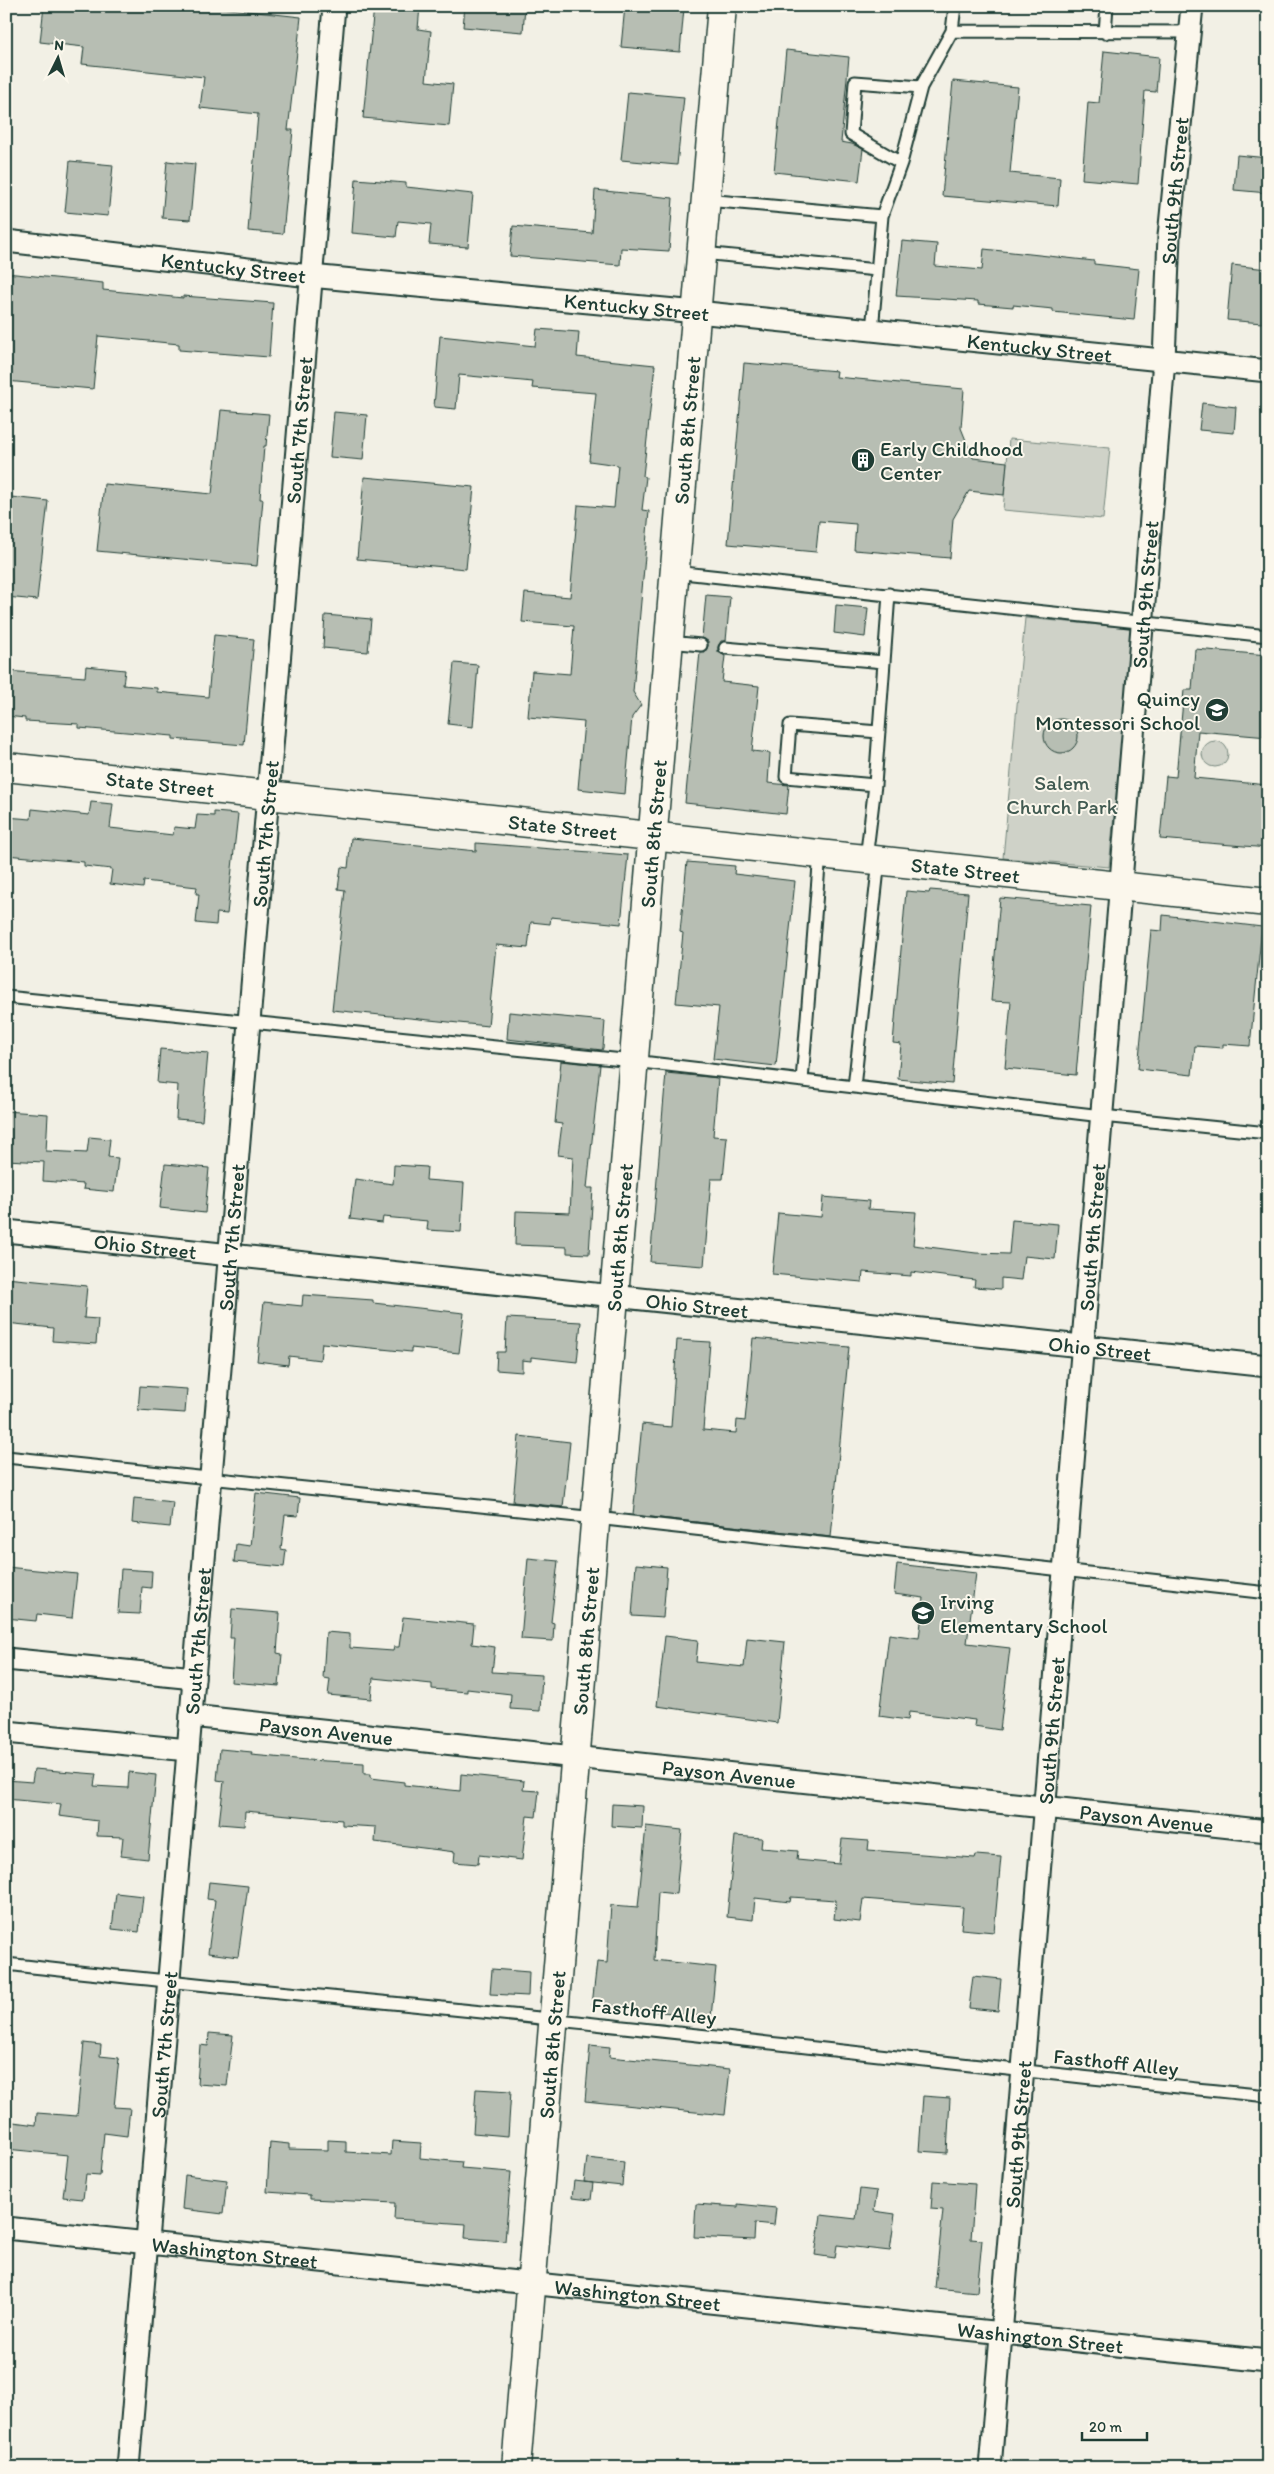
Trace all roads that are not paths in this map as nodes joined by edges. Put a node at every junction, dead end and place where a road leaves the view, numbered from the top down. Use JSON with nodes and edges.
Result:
{"nodes":[{"id":1,"x":334,"y":6,"type":"edge"},
{"id":2,"x":722,"y":6,"type":"edge"},
{"id":3,"x":955,"y":6,"type":"edge"},
{"id":4,"x":1107,"y":6,"type":"edge"},
{"id":5,"x":1192,"y":6,"type":"edge"},
{"id":6,"x":952,"y":31,"type":"junction"},
{"id":7,"x":1105,"y":32,"type":"junction"},
{"id":8,"x":1189,"y":32,"type":"junction"},
{"id":9,"x":921,"y":87,"type":"junction"},
{"id":10,"x":902,"y":163,"type":"junction"},
{"id":11,"x":706,"y":200,"type":"junction"},
{"id":12,"x":882,"y":216,"type":"junction"},
{"id":13,"x":6,"y":241,"type":"edge"},
{"id":14,"x":702,"y":253,"type":"junction"},
{"id":15,"x":877,"y":270,"type":"junction"},
{"id":16,"x":310,"y":276,"type":"junction"},
{"id":17,"x":697,"y":312,"type":"junction"},
{"id":18,"x":872,"y":331,"type":"junction"},
{"id":19,"x":1164,"y":360,"type":"junction"},
{"id":20,"x":1268,"y":371,"type":"edge"},
{"id":21,"x":674,"y":572,"type":"junction"},
{"id":22,"x":888,"y":594,"type":"junction"},
{"id":23,"x":1142,"y":622,"type":"junction"},
{"id":24,"x":1268,"y":636,"type":"edge"},
{"id":25,"x":668,"y":642,"type":"junction"},
{"id":26,"x":701,"y":645,"type":"dead end"},
{"id":27,"x":725,"y":648,"type":"dead end"},
{"id":28,"x":884,"y":662,"type":"junction"},
{"id":29,"x":879,"y":732,"type":"junction"},
{"id":30,"x":6,"y":767,"type":"edge"},
{"id":31,"x":875,"y":785,"type":"junction"},
{"id":32,"x":268,"y":795,"type":"junction"},
{"id":33,"x":651,"y":836,"type":"junction"},
{"id":34,"x":820,"y":853,"type":"junction"},
{"id":35,"x":873,"y":859,"type":"junction"},
{"id":36,"x":1121,"y":886,"type":"junction"},
{"id":37,"x":1268,"y":902,"type":"edge"},
{"id":38,"x":6,"y":998,"type":"edge"},
{"id":39,"x":249,"y":1021,"type":"junction"},
{"id":40,"x":633,"y":1062,"type":"junction"},
{"id":41,"x":802,"y":1081,"type":"junction"},
{"id":42,"x":854,"y":1087,"type":"junction"},
{"id":43,"x":1102,"y":1116,"type":"junction"},
{"id":44,"x":1268,"y":1133,"type":"edge"},
{"id":45,"x":6,"y":1231,"type":"edge"},
{"id":46,"x":230,"y":1255,"type":"junction"},
{"id":47,"x":614,"y":1296,"type":"junction"},
{"id":48,"x":1083,"y":1346,"type":"junction"},
{"id":49,"x":1268,"y":1366,"type":"edge"},
{"id":50,"x":6,"y":1458,"type":"edge"},
{"id":51,"x":211,"y":1478,"type":"junction"},
{"id":52,"x":596,"y":1518,"type":"junction"},
{"id":53,"x":1065,"y":1571,"type":"junction"},
{"id":54,"x":1268,"y":1593,"type":"edge"},
{"id":55,"x":6,"y":1659,"type":"edge"},
{"id":56,"x":194,"y":1678,"type":"junction"},
{"id":57,"x":191,"y":1716,"type":"junction"},
{"id":58,"x":6,"y":1732,"type":"edge"},
{"id":59,"x":188,"y":1750,"type":"junction"},
{"id":60,"x":576,"y":1757,"type":"junction"},
{"id":61,"x":1045,"y":1807,"type":"junction"},
{"id":62,"x":1268,"y":1831,"type":"edge"},
{"id":63,"x":6,"y":1964,"type":"edge"},
{"id":64,"x":168,"y":1983,"type":"junction"},
{"id":65,"x":555,"y":2019,"type":"junction"},
{"id":66,"x":1023,"y":2072,"type":"junction"},
{"id":67,"x":1268,"y":2096,"type":"edge"},
{"id":68,"x":6,"y":2228,"type":"edge"},
{"id":69,"x":148,"y":2243,"type":"junction"},
{"id":70,"x":532,"y":2283,"type":"junction"},
{"id":71,"x":1001,"y":2333,"type":"junction"},
{"id":72,"x":1268,"y":2361,"type":"edge"},
{"id":73,"x":128,"y":2468,"type":"edge"},
{"id":74,"x":516,"y":2468,"type":"edge"},
{"id":75,"x":990,"y":2468,"type":"edge"}],
"edges":[{"from":1,"to":16,"type":"street","name":"South 7th Street"},
{"from":2,"to":11,"type":"street","name":"South 8th Street"},
{"from":3,"to":6,"type":"lane"},
{"from":4,"to":7,"type":"lane"},
{"from":5,"to":8,"type":"street","name":"South 9th Street"},
{"from":6,"to":7,"type":"lane"},
{"from":6,"to":9,"type":"lane"},
{"from":7,"to":8,"type":"lane"},
{"from":8,"to":19,"type":"street","name":"South 9th Street"},
{"from":9,"to":10,"type":"lane"},
{"from":9,"to":10,"type":"lane"},
{"from":10,"to":12,"type":"lane"},
{"from":11,"to":12,"type":"lane"},
{"from":11,"to":14,"type":"street","name":"South 8th Street"},
{"from":12,"to":15,"type":"lane"},
{"from":13,"to":16,"type":"street","name":"Kentucky Street"},
{"from":14,"to":15,"type":"lane"},
{"from":14,"to":17,"type":"street","name":"South 8th Street"},
{"from":15,"to":18,"type":"lane"},
{"from":16,"to":17,"type":"street","name":"Kentucky Street"},
{"from":16,"to":32,"type":"street","name":"South 7th Street"},
{"from":17,"to":18,"type":"street","name":"Kentucky Street"},
{"from":17,"to":21,"type":"street","name":"South 8th Street"},
{"from":18,"to":19,"type":"street","name":"Kentucky Street"},
{"from":19,"to":20,"type":"street","name":"Kentucky Street"},
{"from":19,"to":23,"type":"street","name":"South 9th Street"},
{"from":21,"to":22,"type":"lane"},
{"from":21,"to":25,"type":"street","name":"South 8th Street"},
{"from":22,"to":23,"type":"lane"},
{"from":22,"to":28,"type":"lane"},
{"from":23,"to":24,"type":"lane"},
{"from":23,"to":36,"type":"street","name":"South 9th Street"},
{"from":25,"to":26,"type":"lane"},
{"from":25,"to":33,"type":"street","name":"South 8th Street"},
{"from":27,"to":28,"type":"lane"},
{"from":28,"to":29,"type":"lane"},
{"from":29,"to":31,"type":"lane"},
{"from":29,"to":31,"type":"lane"},
{"from":30,"to":32,"type":"street","name":"State Street"},
{"from":31,"to":35,"type":"lane"},
{"from":32,"to":33,"type":"street","name":"State Street"},
{"from":32,"to":39,"type":"street","name":"South 7th Street"},
{"from":33,"to":34,"type":"street","name":"State Street"},
{"from":33,"to":40,"type":"street","name":"South 8th Street"},
{"from":34,"to":35,"type":"street","name":"State Street"},
{"from":34,"to":41,"type":"lane"},
{"from":35,"to":36,"type":"street","name":"State Street"},
{"from":35,"to":42,"type":"lane"},
{"from":36,"to":37,"type":"street","name":"State Street"},
{"from":36,"to":43,"type":"street","name":"South 9th Street"},
{"from":38,"to":39,"type":"lane"},
{"from":39,"to":40,"type":"lane"},
{"from":39,"to":46,"type":"street","name":"South 7th Street"},
{"from":40,"to":41,"type":"lane"},
{"from":40,"to":47,"type":"street","name":"South 8th Street"},
{"from":41,"to":42,"type":"lane"},
{"from":42,"to":43,"type":"lane"},
{"from":43,"to":44,"type":"lane"},
{"from":43,"to":48,"type":"street","name":"South 9th Street"},
{"from":45,"to":46,"type":"street","name":"Ohio Street"},
{"from":46,"to":47,"type":"street","name":"Ohio Street"},
{"from":46,"to":51,"type":"street","name":"South 7th Street"},
{"from":47,"to":48,"type":"street","name":"Ohio Street"},
{"from":47,"to":52,"type":"street","name":"South 8th Street"},
{"from":48,"to":49,"type":"street","name":"Ohio Street"},
{"from":48,"to":53,"type":"street","name":"South 9th Street"},
{"from":50,"to":51,"type":"lane"},
{"from":51,"to":52,"type":"lane"},
{"from":51,"to":56,"type":"street","name":"South 7th Street"},
{"from":52,"to":53,"type":"lane"},
{"from":52,"to":60,"type":"street","name":"South 8th Street"},
{"from":53,"to":54,"type":"lane"},
{"from":53,"to":61,"type":"street","name":"South 9th Street"},
{"from":55,"to":56,"type":"street"},
{"from":56,"to":57,"type":"street","name":"South 7th Street"},
{"from":57,"to":59,"type":"street","name":"South 7th Street"},
{"from":57,"to":60,"type":"street","name":"Payson Avenue"},
{"from":58,"to":59,"type":"street"},
{"from":59,"to":64,"type":"street","name":"South 7th Street"},
{"from":60,"to":61,"type":"street","name":"Payson Avenue"},
{"from":60,"to":65,"type":"street","name":"South 8th Street"},
{"from":61,"to":62,"type":"street","name":"Payson Avenue"},
{"from":61,"to":66,"type":"street","name":"South 9th Street"},
{"from":63,"to":64,"type":"lane","name":"Fasthoff Alley"},
{"from":64,"to":65,"type":"lane","name":"Fasthoff Alley"},
{"from":64,"to":69,"type":"street","name":"South 7th Street"},
{"from":65,"to":66,"type":"lane","name":"Fasthoff Alley"},
{"from":65,"to":70,"type":"street","name":"South 8th Street"},
{"from":66,"to":67,"type":"lane","name":"Fasthoff Alley"},
{"from":66,"to":71,"type":"street","name":"South 9th Street"},
{"from":68,"to":69,"type":"street","name":"Washington Street"},
{"from":69,"to":70,"type":"street","name":"Washington Street"},
{"from":69,"to":73,"type":"street","name":"South 7th Street"},
{"from":70,"to":71,"type":"street","name":"Washington Street"},
{"from":70,"to":74,"type":"street","name":"South 8th Street"},
{"from":71,"to":72,"type":"street","name":"Washington Street"},
{"from":71,"to":75,"type":"street","name":"South 9th Street"}]}
